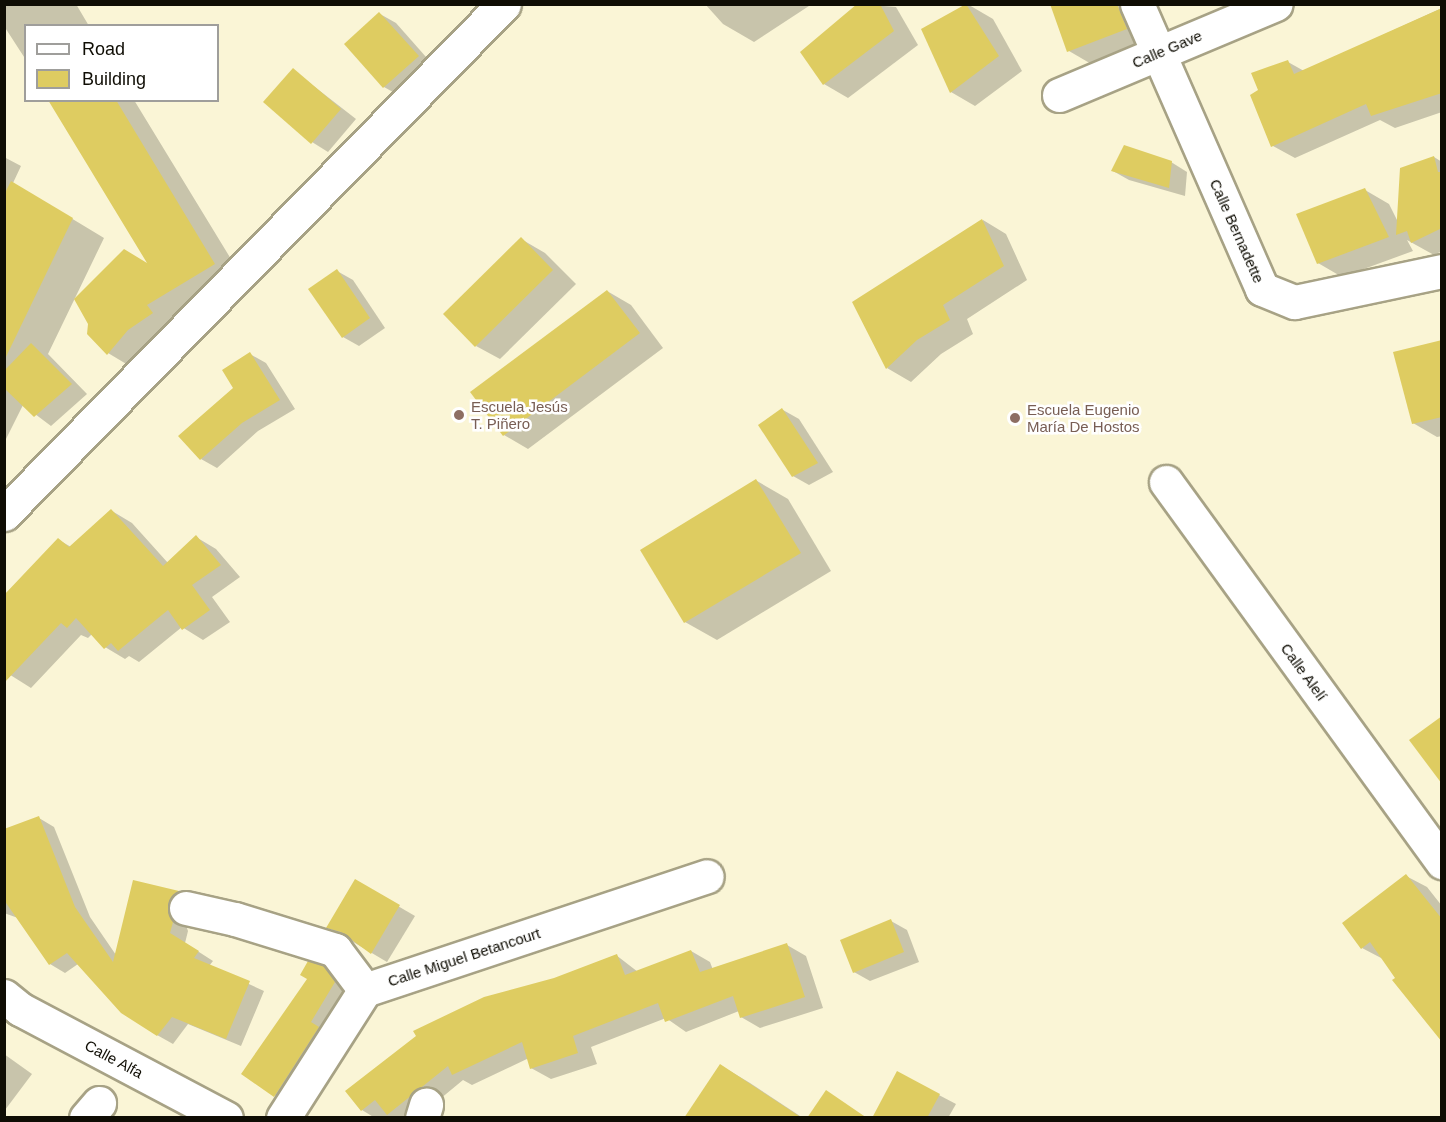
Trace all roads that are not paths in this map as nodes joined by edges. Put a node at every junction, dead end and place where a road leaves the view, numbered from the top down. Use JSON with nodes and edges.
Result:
{"nodes":[{"id":1,"x":504,"y":4,"type":"edge"},
{"id":2,"x":1137,"y":4,"type":"edge"},
{"id":3,"x":1276,"y":4,"type":"edge"},
{"id":4,"x":1158,"y":53,"type":"junction"},
{"id":5,"x":1059,"y":95,"type":"dead end"},
{"id":6,"x":1442,"y":271,"type":"edge"},
{"id":7,"x":1166,"y":482,"type":"dead end"},
{"id":8,"x":4,"y":514,"type":"edge"},
{"id":9,"x":1441,"y":860,"type":"edge"},
{"id":10,"x":707,"y":876,"type":"dead end"},
{"id":11,"x":186,"y":908,"type":"dead end"},
{"id":12,"x":364,"y":990,"type":"junction"},
{"id":13,"x":4,"y":996,"type":"edge"},
{"id":14,"x":226,"y":1118,"type":"edge"},
{"id":15,"x":283,"y":1118,"type":"edge"}],
"edges":[{"from":1,"to":8,"type":"street"},
{"from":2,"to":4,"type":"street","name":"Calle Bernadette"},
{"from":3,"to":4,"type":"street","name":"Calle Gave"},
{"from":4,"to":5,"type":"street","name":"Calle Gave"},
{"from":4,"to":6,"type":"street","name":"Calle Bernadette"},
{"from":7,"to":9,"type":"street","name":"Calle Alelí"},
{"from":10,"to":12,"type":"street","name":"Calle Miguel Betancourt"},
{"from":11,"to":12,"type":"street"},
{"from":12,"to":15,"type":"street"},
{"from":13,"to":14,"type":"street","name":"Calle Alfa"}]}
